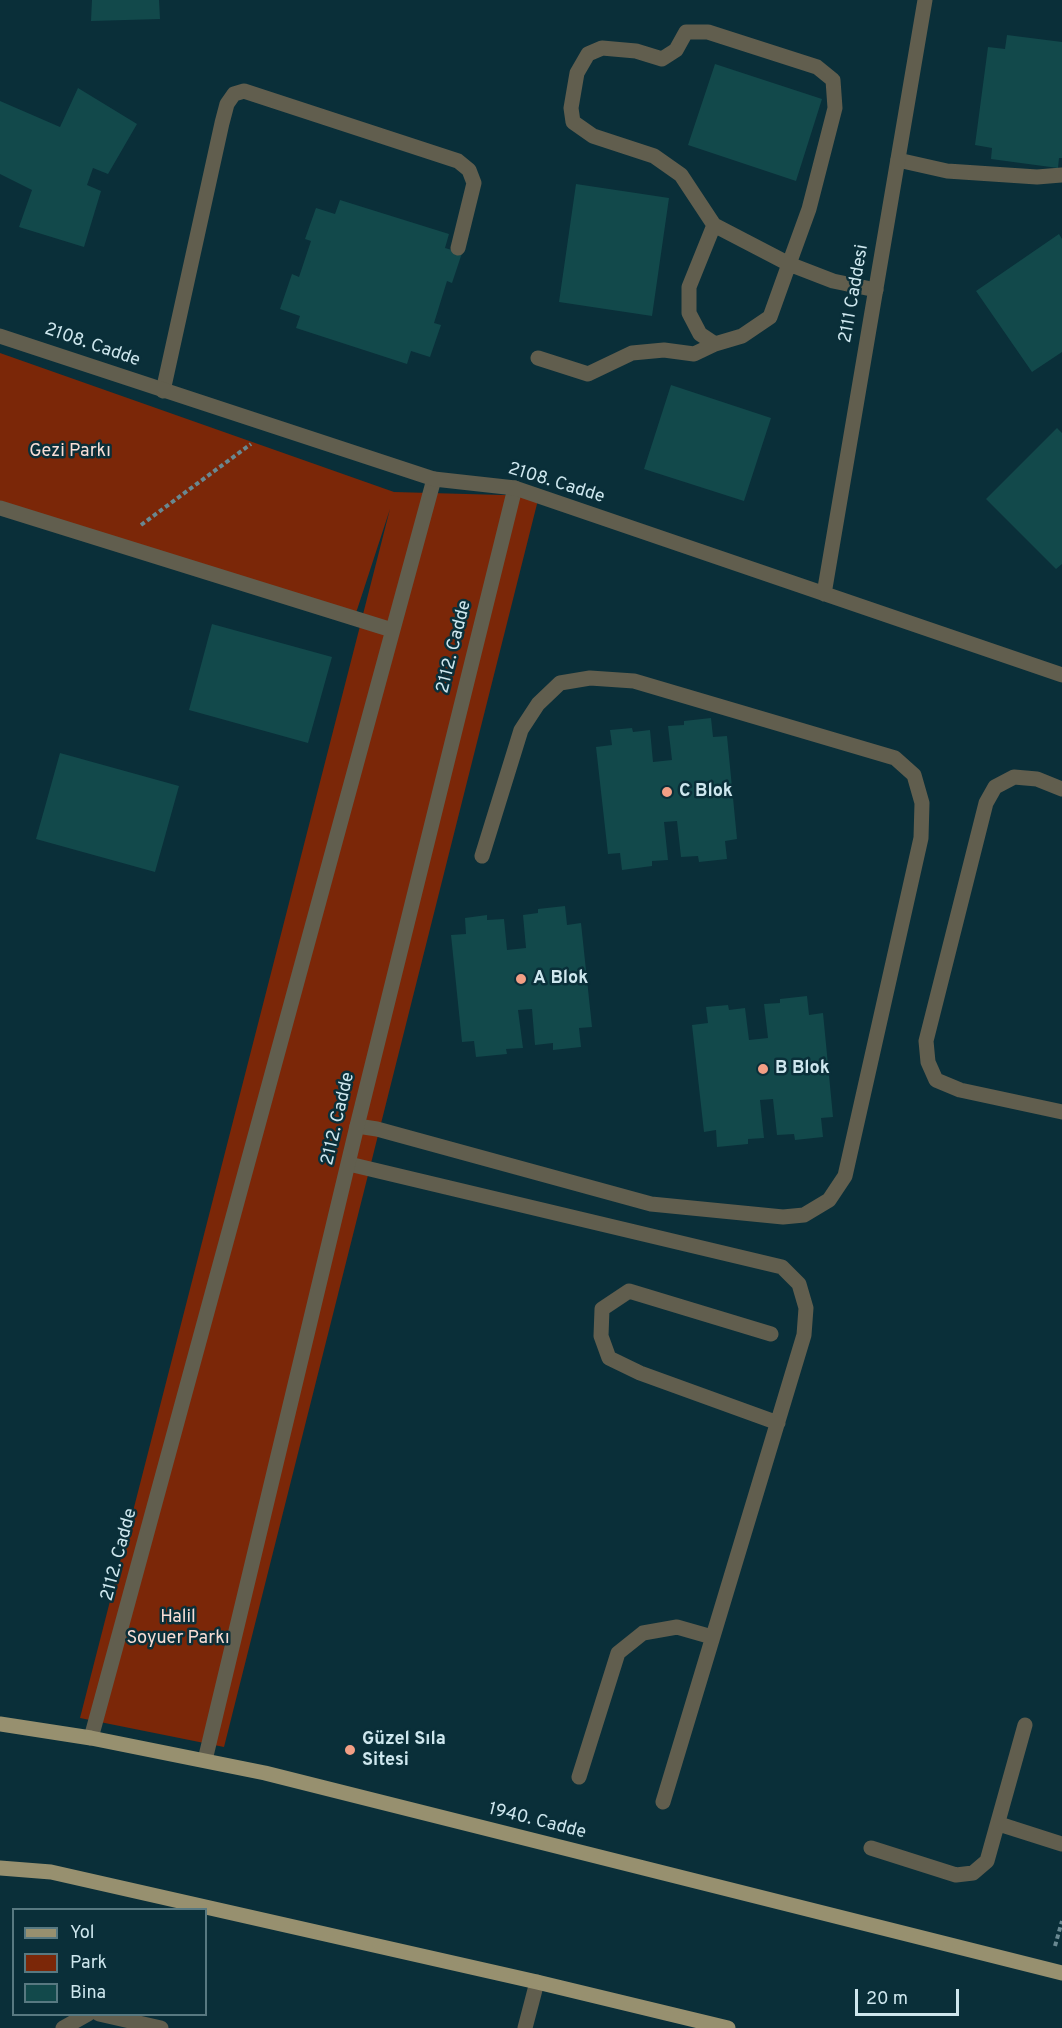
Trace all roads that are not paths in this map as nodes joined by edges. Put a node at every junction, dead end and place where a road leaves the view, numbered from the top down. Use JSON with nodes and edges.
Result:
{"nodes":[{"id":1,"x":925,"y":0,"type":"edge"},
{"id":2,"x":898,"y":160,"type":"junction"},
{"id":3,"x":1062,"y":175,"type":"edge"},
{"id":4,"x":714,"y":225,"type":"junction"},
{"id":5,"x":458,"y":248,"type":"dead end"},
{"id":6,"x":789,"y":264,"type":"junction"},
{"id":7,"x":876,"y":290,"type":"junction"},
{"id":8,"x":0,"y":336,"type":"edge"},
{"id":9,"x":715,"y":344,"type":"junction"},
{"id":10,"x":538,"y":358,"type":"dead end"},
{"id":11,"x":163,"y":391,"type":"junction"},
{"id":12,"x":434,"y":479,"type":"junction"},
{"id":13,"x":515,"y":488,"type":"junction"},
{"id":14,"x":0,"y":508,"type":"edge"},
{"id":15,"x":824,"y":594,"type":"junction"},
{"id":16,"x":392,"y":630,"type":"junction"},
{"id":17,"x":1062,"y":675,"type":"edge"},
{"id":18,"x":1062,"y":789,"type":"edge"},
{"id":19,"x":482,"y":856,"type":"dead end"},
{"id":20,"x":1062,"y":1112,"type":"edge"},
{"id":21,"x":357,"y":1126,"type":"junction"},
{"id":22,"x":349,"y":1164,"type":"junction"},
{"id":23,"x":771,"y":1334,"type":"dead end"},
{"id":24,"x":778,"y":1423,"type":"junction"},
{"id":25,"x":712,"y":1637,"type":"junction"},
{"id":26,"x":0,"y":1724,"type":"edge"},
{"id":27,"x":1025,"y":1725,"type":"dead end"},
{"id":28,"x":91,"y":1738,"type":"junction"},
{"id":29,"x":205,"y":1760,"type":"junction"},
{"id":30,"x":579,"y":1777,"type":"dead end"},
{"id":31,"x":663,"y":1802,"type":"dead end"},
{"id":32,"x":999,"y":1824,"type":"junction"},
{"id":33,"x":1062,"y":1844,"type":"edge"},
{"id":34,"x":871,"y":1848,"type":"dead end"},
{"id":35,"x":0,"y":1868,"type":"edge"},
{"id":36,"x":1062,"y":1973,"type":"edge"},
{"id":37,"x":537,"y":1982,"type":"junction"},
{"id":38,"x":84,"y":2016,"type":"edge"},
{"id":39,"x":108,"y":2016,"type":"edge"},
{"id":40,"x":63,"y":2028,"type":"edge"},
{"id":41,"x":161,"y":2028,"type":"edge"},
{"id":42,"x":525,"y":2028,"type":"edge"},
{"id":43,"x":728,"y":2028,"type":"edge"}],
"edges":[{"from":1,"to":2,"type":"street","name":"2111 Caddesi"},
{"from":2,"to":3,"type":"street"},
{"from":2,"to":7,"type":"street","name":"2111 Caddesi"},
{"from":4,"to":6,"type":"street"},
{"from":4,"to":6,"type":"street"},
{"from":4,"to":9,"type":"street"},
{"from":5,"to":11,"type":"street"},
{"from":6,"to":7,"type":"street"},
{"from":6,"to":9,"type":"street"},
{"from":7,"to":15,"type":"street","name":"2111 Caddesi"},
{"from":8,"to":11,"type":"street","name":"2108. Cadde"},
{"from":9,"to":10,"type":"street"},
{"from":11,"to":12,"type":"street","name":"2108. Cadde"},
{"from":12,"to":13,"type":"street","name":"2108. Cadde"},
{"from":12,"to":16,"type":"street","name":"2112. Cadde"},
{"from":13,"to":15,"type":"street","name":"2108. Cadde"},
{"from":13,"to":21,"type":"street","name":"2112. Cadde"},
{"from":14,"to":16,"type":"street"},
{"from":15,"to":17,"type":"street","name":"2108. Cadde"},
{"from":16,"to":28,"type":"street","name":"2112. Cadde"},
{"from":18,"to":20,"type":"street"},
{"from":19,"to":21,"type":"street"},
{"from":21,"to":22,"type":"street","name":"2112. Cadde"},
{"from":22,"to":24,"type":"street"},
{"from":22,"to":29,"type":"street","name":"2112. Cadde"},
{"from":23,"to":24,"type":"street"},
{"from":24,"to":25,"type":"street"},
{"from":25,"to":30,"type":"street"},
{"from":25,"to":31,"type":"street"},
{"from":26,"to":28,"type":"main road","name":"1940. Cadde"},
{"from":27,"to":32,"type":"street"},
{"from":28,"to":29,"type":"main road","name":"1940. Cadde"},
{"from":29,"to":36,"type":"main road","name":"1940. Cadde"},
{"from":32,"to":33,"type":"street"},
{"from":32,"to":34,"type":"street"},
{"from":35,"to":37,"type":"main road"},
{"from":37,"to":42,"type":"street"},
{"from":37,"to":43,"type":"main road"},
{"from":38,"to":40,"type":"street"},
{"from":39,"to":41,"type":"street"}]}
